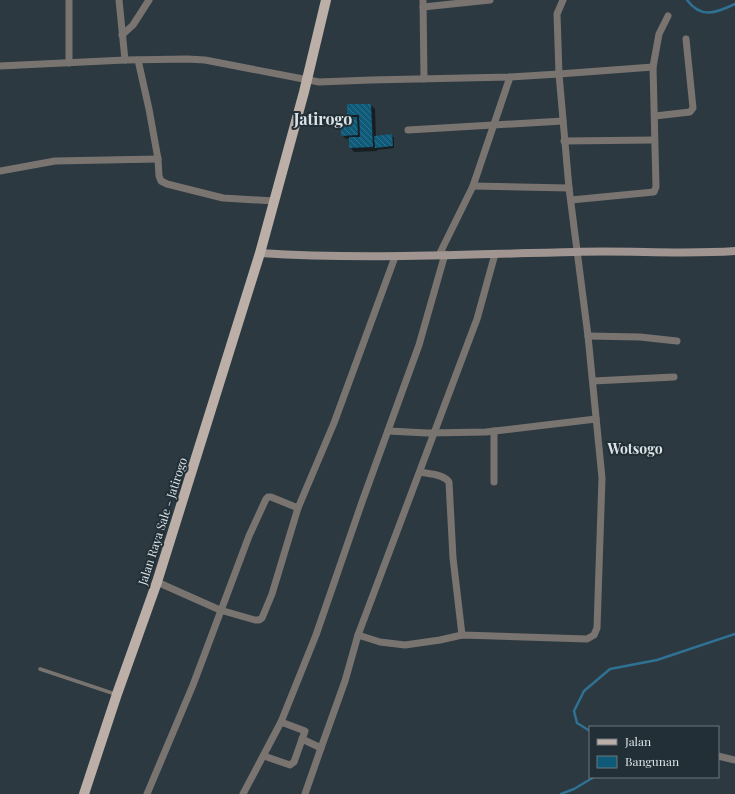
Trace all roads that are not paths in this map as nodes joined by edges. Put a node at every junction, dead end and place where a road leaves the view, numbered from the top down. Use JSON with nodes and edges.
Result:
{"nodes":[{"id":1,"x":69,"y":0,"type":"edge"},
{"id":2,"x":119,"y":0,"type":"edge"},
{"id":3,"x":149,"y":0,"type":"edge"},
{"id":4,"x":326,"y":0,"type":"edge"},
{"id":5,"x":490,"y":0,"type":"edge"},
{"id":6,"x":562,"y":0,"type":"edge"},
{"id":7,"x":423,"y":3,"type":"edge"},
{"id":8,"x":668,"y":16,"type":"dead end"},
{"id":9,"x":122,"y":35,"type":"junction"},
{"id":10,"x":686,"y":39,"type":"dead end"},
{"id":11,"x":125,"y":60,"type":"junction"},
{"id":12,"x":138,"y":60,"type":"junction"},
{"id":13,"x":68,"y":63,"type":"junction"},
{"id":14,"x":0,"y":66,"type":"edge"},
{"id":15,"x":653,"y":67,"type":"junction"},
{"id":16,"x":559,"y":74,"type":"junction"},
{"id":17,"x":510,"y":77,"type":"junction"},
{"id":18,"x":424,"y":79,"type":"junction"},
{"id":19,"x":307,"y":80,"type":"junction"},
{"id":20,"x":655,"y":116,"type":"junction"},
{"id":21,"x":563,"y":121,"type":"junction"},
{"id":22,"x":494,"y":126,"type":"junction"},
{"id":23,"x":408,"y":130,"type":"dead end"},
{"id":24,"x":654,"y":140,"type":"junction"},
{"id":25,"x":564,"y":141,"type":"junction"},
{"id":26,"x":158,"y":159,"type":"junction"},
{"id":27,"x":0,"y":171,"type":"edge"},
{"id":28,"x":473,"y":186,"type":"junction"},
{"id":29,"x":569,"y":188,"type":"junction"},
{"id":30,"x":571,"y":200,"type":"junction"},
{"id":31,"x":274,"y":201,"type":"junction"},
{"id":32,"x":735,"y":251,"type":"edge"},
{"id":33,"x":577,"y":252,"type":"junction"},
{"id":34,"x":260,"y":253,"type":"junction"},
{"id":35,"x":495,"y":254,"type":"junction"},
{"id":36,"x":442,"y":255,"type":"junction"},
{"id":37,"x":395,"y":257,"type":"junction"},
{"id":38,"x":588,"y":336,"type":"junction"},
{"id":39,"x":677,"y":341,"type":"dead end"},
{"id":40,"x":674,"y":377,"type":"dead end"},
{"id":41,"x":593,"y":381,"type":"junction"},
{"id":42,"x":596,"y":420,"type":"junction"},
{"id":43,"x":388,"y":431,"type":"junction"},
{"id":44,"x":494,"y":432,"type":"junction"},
{"id":45,"x":435,"y":433,"type":"junction"},
{"id":46,"x":420,"y":472,"type":"junction"},
{"id":47,"x":494,"y":482,"type":"dead end"},
{"id":48,"x":298,"y":508,"type":"junction"},
{"id":49,"x":157,"y":582,"type":"junction"},
{"id":50,"x":220,"y":610,"type":"junction"},
{"id":51,"x":358,"y":635,"type":"junction"},
{"id":52,"x":462,"y":635,"type":"junction"},
{"id":53,"x":40,"y":669,"type":"dead end"},
{"id":54,"x":116,"y":694,"type":"junction"},
{"id":55,"x":281,"y":722,"type":"junction"},
{"id":56,"x":302,"y":740,"type":"junction"},
{"id":57,"x":321,"y":748,"type":"junction"},
{"id":58,"x":264,"y":756,"type":"junction"},
{"id":59,"x":719,"y":756,"type":"edge"},
{"id":60,"x":735,"y":760,"type":"edge"},
{"id":61,"x":84,"y":794,"type":"edge"},
{"id":62,"x":147,"y":794,"type":"edge"},
{"id":63,"x":243,"y":794,"type":"edge"},
{"id":64,"x":305,"y":794,"type":"edge"}],
"edges":[{"from":1,"to":13,"type":"street"},
{"from":2,"to":9,"type":"street"},
{"from":3,"to":9,"type":"street"},
{"from":4,"to":19,"type":"main road","name":"Jalan Raya Sale - Jatirogo"},
{"from":5,"to":7,"type":"street"},
{"from":6,"to":16,"type":"street"},
{"from":7,"to":18,"type":"street"},
{"from":8,"to":15,"type":"street"},
{"from":9,"to":11,"type":"street"},
{"from":10,"to":20,"type":"street"},
{"from":11,"to":12,"type":"street"},
{"from":11,"to":13,"type":"street"},
{"from":12,"to":19,"type":"street"},
{"from":12,"to":26,"type":"street"},
{"from":13,"to":14,"type":"street"},
{"from":15,"to":16,"type":"street"},
{"from":15,"to":20,"type":"street"},
{"from":16,"to":17,"type":"street"},
{"from":16,"to":21,"type":"street"},
{"from":17,"to":18,"type":"street"},
{"from":17,"to":22,"type":"street"},
{"from":18,"to":19,"type":"street"},
{"from":19,"to":31,"type":"main road","name":"Jalan Raya Sale - Jatirogo"},
{"from":20,"to":24,"type":"street"},
{"from":21,"to":22,"type":"street"},
{"from":21,"to":25,"type":"street"},
{"from":22,"to":23,"type":"street"},
{"from":22,"to":28,"type":"street"},
{"from":24,"to":25,"type":"street"},
{"from":24,"to":30,"type":"street"},
{"from":25,"to":29,"type":"street"},
{"from":26,"to":27,"type":"street"},
{"from":26,"to":31,"type":"street"},
{"from":28,"to":29,"type":"street"},
{"from":28,"to":36,"type":"street"},
{"from":29,"to":30,"type":"street"},
{"from":30,"to":33,"type":"street"},
{"from":31,"to":34,"type":"main road","name":"Jalan Raya Sale - Jatirogo"},
{"from":32,"to":33,"type":"main road"},
{"from":33,"to":35,"type":"main road"},
{"from":33,"to":38,"type":"street"},
{"from":34,"to":37,"type":"main road"},
{"from":34,"to":49,"type":"main road","name":"Jalan Raya Sale - Jatirogo"},
{"from":35,"to":36,"type":"main road"},
{"from":35,"to":45,"type":"street"},
{"from":36,"to":37,"type":"main road"},
{"from":36,"to":43,"type":"street"},
{"from":37,"to":48,"type":"street"},
{"from":38,"to":39,"type":"street"},
{"from":38,"to":41,"type":"street"},
{"from":40,"to":41,"type":"street"},
{"from":41,"to":42,"type":"street"},
{"from":42,"to":44,"type":"street"},
{"from":42,"to":52,"type":"street"},
{"from":43,"to":45,"type":"street"},
{"from":43,"to":55,"type":"street"},
{"from":44,"to":45,"type":"street"},
{"from":44,"to":47,"type":"street"},
{"from":45,"to":46,"type":"street"},
{"from":46,"to":51,"type":"street"},
{"from":46,"to":52,"type":"street"},
{"from":48,"to":50,"type":"street"},
{"from":48,"to":50,"type":"street"},
{"from":49,"to":50,"type":"street"},
{"from":49,"to":54,"type":"main road","name":"Jalan Raya Sale - Jatirogo"},
{"from":50,"to":62,"type":"street"},
{"from":51,"to":52,"type":"street"},
{"from":51,"to":57,"type":"street"},
{"from":53,"to":54,"type":"lane"},
{"from":54,"to":61,"type":"main road","name":"Jalan Raya Sale - Jatirogo"},
{"from":55,"to":56,"type":"street"},
{"from":55,"to":58,"type":"street"},
{"from":56,"to":57,"type":"street"},
{"from":56,"to":58,"type":"street"},
{"from":57,"to":64,"type":"street"},
{"from":58,"to":63,"type":"street"},
{"from":59,"to":60,"type":"street"}]}
